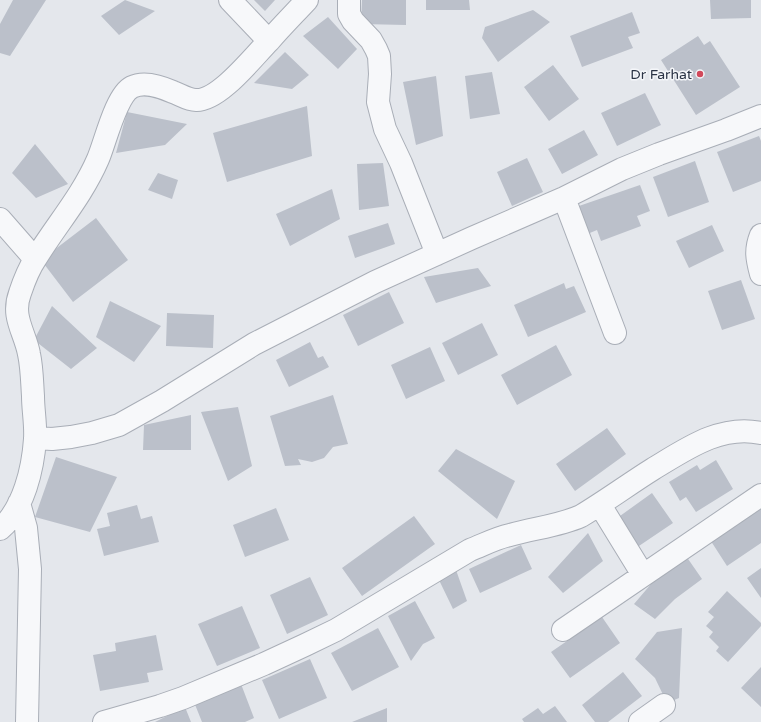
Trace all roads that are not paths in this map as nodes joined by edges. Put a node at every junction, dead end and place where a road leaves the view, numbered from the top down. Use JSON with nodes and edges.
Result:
{"nodes":[{"id":1,"x":230,"y":0,"type":"edge"},
{"id":2,"x":307,"y":0,"type":"edge"},
{"id":3,"x":349,"y":0,"type":"edge"},
{"id":4,"x":268,"y":41,"type":"junction"},
{"id":5,"x":761,"y":116,"type":"edge"},
{"id":6,"x":564,"y":198,"type":"junction"},
{"id":7,"x":0,"y":219,"type":"edge"},
{"id":8,"x":761,"y":235,"type":"edge"},
{"id":9,"x":437,"y":254,"type":"junction"},
{"id":10,"x":35,"y":259,"type":"junction"},
{"id":11,"x":761,"y":274,"type":"edge"},
{"id":12,"x":615,"y":333,"type":"dead end"},
{"id":13,"x":761,"y":434,"type":"edge"},
{"id":14,"x":35,"y":438,"type":"junction"},
{"id":15,"x":761,"y":495,"type":"edge"},
{"id":16,"x":19,"y":503,"type":"junction"},
{"id":17,"x":600,"y":505,"type":"junction"},
{"id":18,"x":0,"y":529,"type":"edge"},
{"id":19,"x":643,"y":575,"type":"junction"},
{"id":20,"x":563,"y":630,"type":"dead end"},
{"id":21,"x":664,"y":705,"type":"dead end"},
{"id":22,"x":27,"y":722,"type":"edge"},
{"id":23,"x":104,"y":722,"type":"edge"},
{"id":24,"x":640,"y":722,"type":"edge"}],
"edges":[{"from":1,"to":4,"type":"street"},
{"from":2,"to":4,"type":"street"},
{"from":3,"to":9,"type":"street"},
{"from":4,"to":10,"type":"street"},
{"from":5,"to":6,"type":"street"},
{"from":6,"to":9,"type":"street"},
{"from":6,"to":12,"type":"street"},
{"from":7,"to":10,"type":"street"},
{"from":8,"to":11,"type":"street"},
{"from":9,"to":14,"type":"street"},
{"from":10,"to":14,"type":"street"},
{"from":13,"to":17,"type":"street"},
{"from":14,"to":16,"type":"street"},
{"from":15,"to":19,"type":"street"},
{"from":16,"to":18,"type":"street"},
{"from":16,"to":22,"type":"street"},
{"from":17,"to":19,"type":"street"},
{"from":17,"to":23,"type":"street"},
{"from":19,"to":20,"type":"street"},
{"from":21,"to":24,"type":"street"}]}
